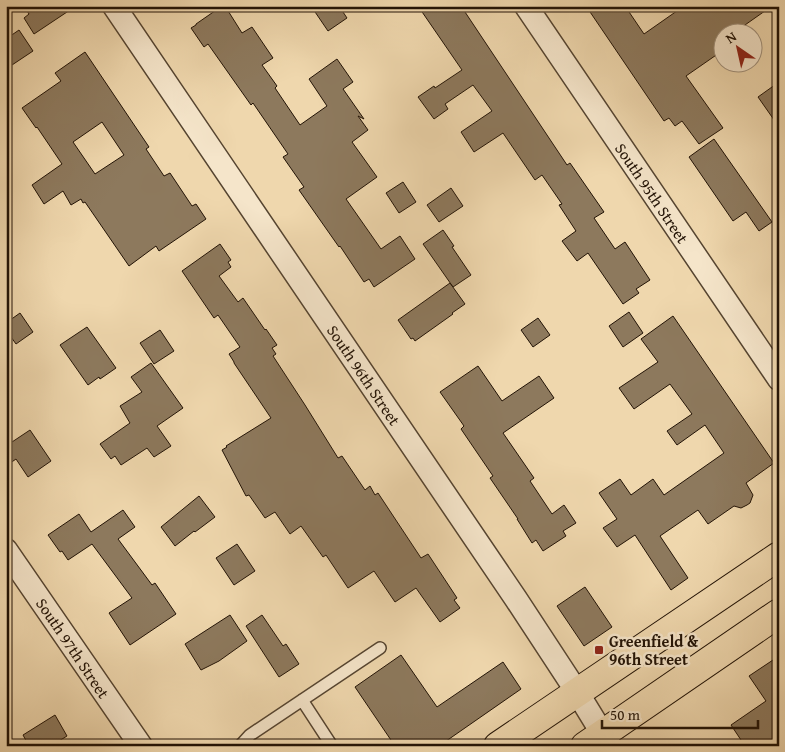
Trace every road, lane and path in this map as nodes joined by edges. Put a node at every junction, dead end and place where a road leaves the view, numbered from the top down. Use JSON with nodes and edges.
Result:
{"nodes":[{"id":1,"x":114,"y":6,"type":"edge"},
{"id":2,"x":526,"y":6,"type":"edge"},
{"id":3,"x":779,"y":379,"type":"edge"},
{"id":4,"x":6,"y":550,"type":"edge"},
{"id":5,"x":779,"y":556,"type":"edge"},
{"id":6,"x":779,"y":613,"type":"edge"},
{"id":7,"x":380,"y":648,"type":"dead end"},
{"id":8,"x":578,"y":692,"type":"junction"},
{"id":9,"x":302,"y":700,"type":"junction"},
{"id":10,"x":599,"y":742,"type":"edge"},
{"id":11,"x":141,"y":746,"type":"edge"},
{"id":12,"x":240,"y":746,"type":"edge"},
{"id":13,"x":332,"y":746,"type":"edge"},
{"id":14,"x":498,"y":746,"type":"edge"}],
"edges":[{"from":1,"to":8,"type":"street","name":"South 96th Street"},
{"from":2,"to":3,"type":"street","name":"South 95th Street"},
{"from":4,"to":11,"type":"street","name":"South 97th Street"},
{"from":5,"to":8,"type":"main road"},
{"from":6,"to":10,"type":"main road"},
{"from":7,"to":9,"type":"lane"},
{"from":8,"to":10,"type":"street","name":"South 96th Street"},
{"from":8,"to":14,"type":"main road"},
{"from":9,"to":12,"type":"lane"},
{"from":9,"to":13,"type":"lane"}]}
